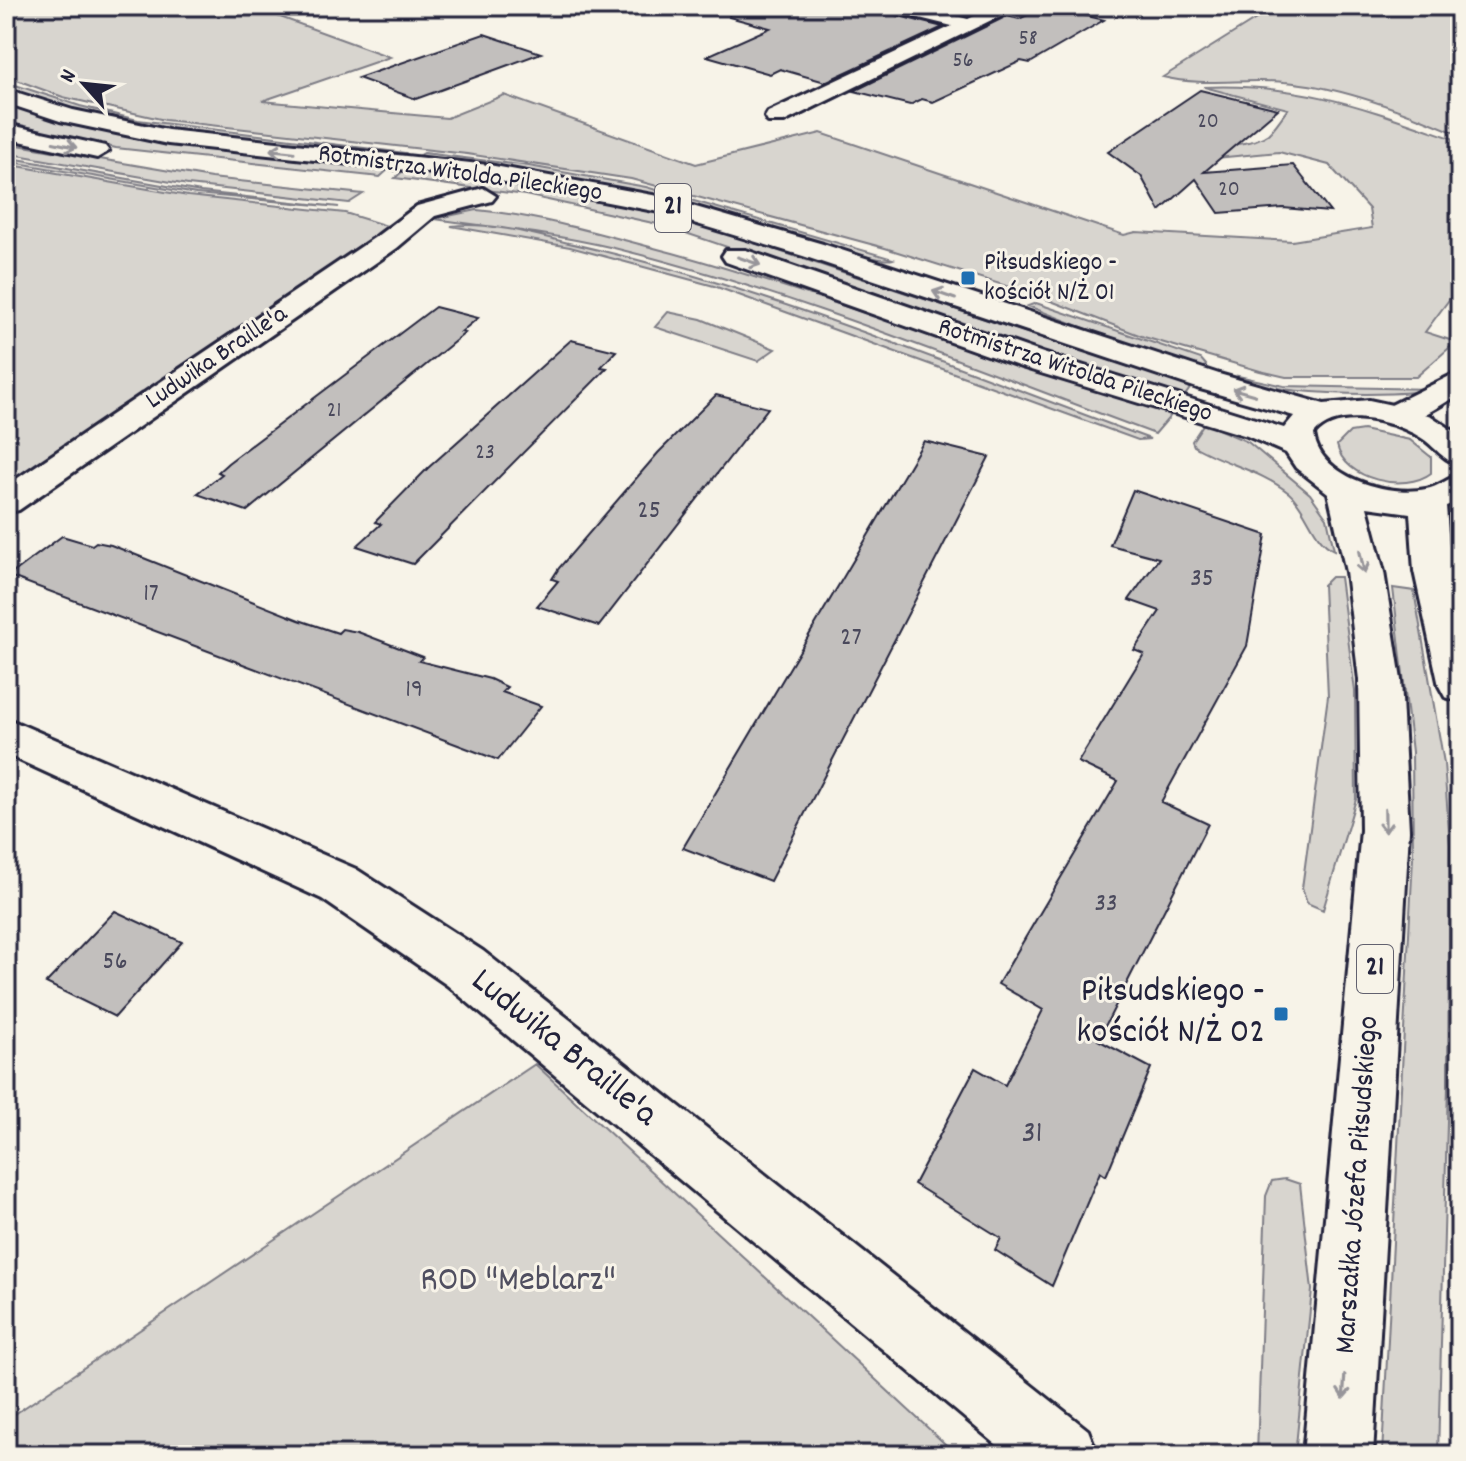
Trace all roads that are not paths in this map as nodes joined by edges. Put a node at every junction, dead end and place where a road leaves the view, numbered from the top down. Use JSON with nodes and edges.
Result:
{"nodes":[{"id":1,"x":894,"y":6,"type":"edge"},
{"id":2,"x":1011,"y":6,"type":"edge"},
{"id":3,"x":970,"y":25,"type":"junction"},
{"id":4,"x":6,"y":96,"type":"edge"},
{"id":5,"x":776,"y":117,"type":"dead end"},
{"id":6,"x":6,"y":131,"type":"edge"},
{"id":7,"x":125,"y":156,"type":"dead end"},
{"id":8,"x":156,"y":160,"type":"dead end"},
{"id":9,"x":202,"y":165,"type":"dead end"},
{"id":10,"x":248,"y":170,"type":"dead end"},
{"id":11,"x":483,"y":196,"type":"joint"},
{"id":12,"x":418,"y":199,"type":"junction"},
{"id":13,"x":627,"y":225,"type":"dead end"},
{"id":14,"x":717,"y":250,"type":"dead end"},
{"id":15,"x":1460,"y":381,"type":"edge"},
{"id":16,"x":1320,"y":413,"type":"junction"},
{"id":17,"x":1397,"y":415,"type":"junction"},
{"id":18,"x":1298,"y":446,"type":"junction"},
{"id":19,"x":1453,"y":469,"type":"edge"},
{"id":20,"x":1344,"y":486,"type":"junction"},
{"id":21,"x":6,"y":502,"type":"edge"},
{"id":22,"x":1460,"y":686,"type":"edge"},
{"id":23,"x":6,"y":735,"type":"edge"},
{"id":24,"x":1063,"y":1455,"type":"edge"},
{"id":25,"x":1338,"y":1455,"type":"edge"}],
"edges":[{"from":1,"to":3,"type":"main road"},
{"from":2,"to":3,"type":"main road"},
{"from":3,"to":5,"type":"main road"},
{"from":16,"to":4,"type":"main road","name":"Rotmistrza Witolda Pileckiego","number":"21","one_way":true},
{"from":6,"to":7,"type":"main road","one_way":true},
{"from":8,"to":9,"type":"main road"},
{"from":10,"to":12,"type":"main road","name":"Rotmistrza Witolda Pileckiego"},
{"from":11,"to":12,"type":"main road","name":"Ludwika Braille'a"},
{"from":11,"to":13,"type":"main road","name":"Rotmistrza Witolda Pileckiego","number":"21"},
{"from":12,"to":21,"type":"main road","name":"Ludwika Braille'a"},
{"from":14,"to":18,"type":"main road","name":"Rotmistrza Witolda Pileckiego","number":"21","one_way":true},
{"from":15,"to":17,"type":"main road"},
{"from":16,"to":17,"type":"main road","number":"21"},
{"from":16,"to":18,"type":"main road"},
{"from":17,"to":19,"type":"main road","number":"21"},
{"from":18,"to":20,"type":"main road","number":"21"},
{"from":19,"to":20,"type":"main road"},
{"from":19,"to":22,"type":"main road"},
{"from":20,"to":25,"type":"main road","name":"Marszałka Józefa Piłsudskiego","number":"21","one_way":true},
{"from":23,"to":24,"type":"main road","name":"Ludwika Braille'a"}]}
